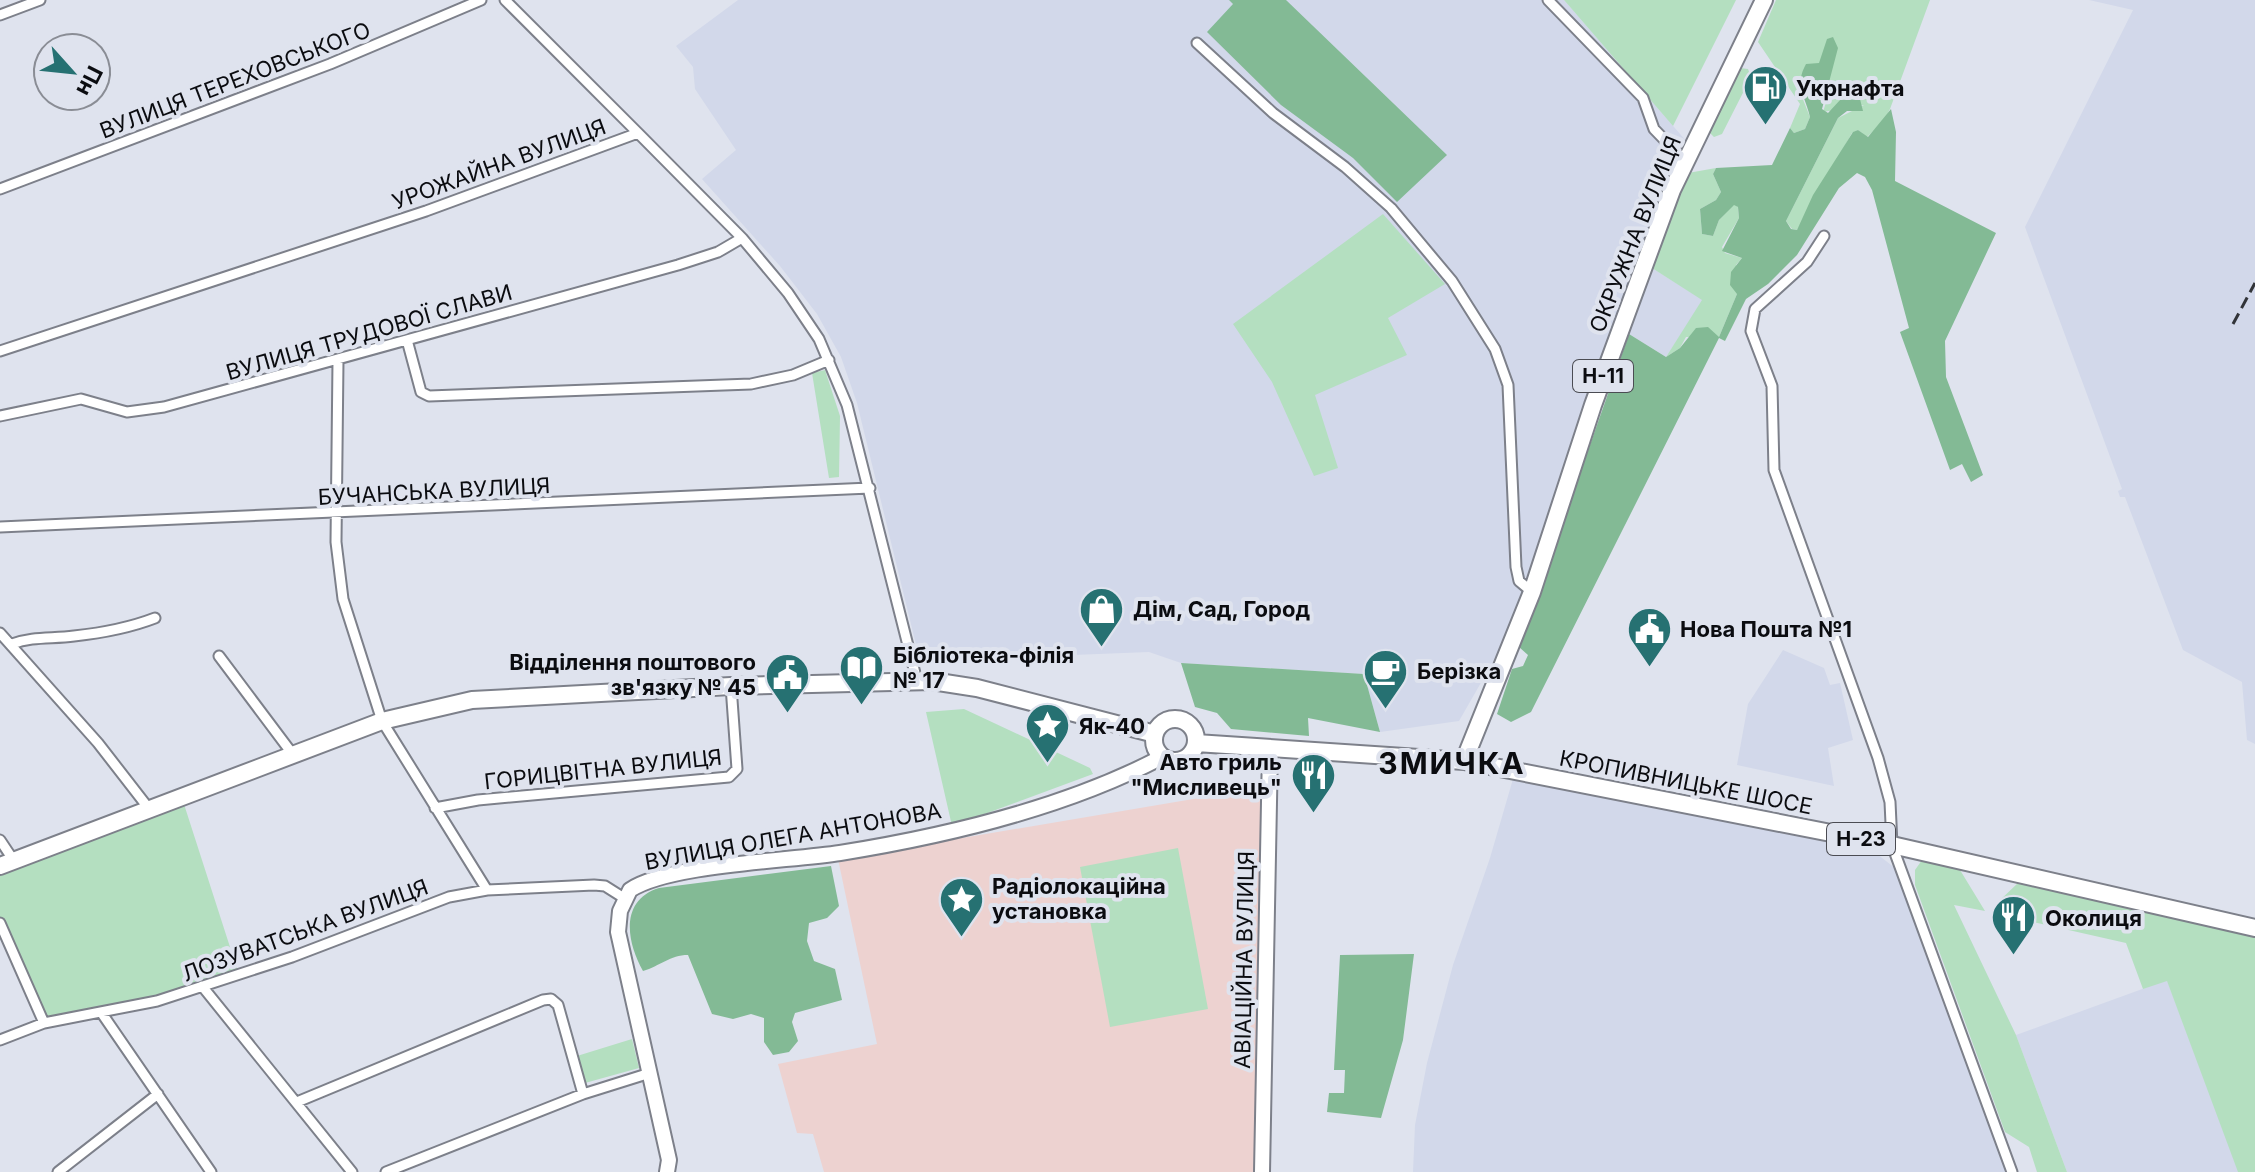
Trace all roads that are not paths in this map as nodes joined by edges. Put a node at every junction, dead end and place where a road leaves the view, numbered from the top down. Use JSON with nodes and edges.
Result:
{"nodes":[{"id":1,"x":40,"y":0,"type":"edge"},
{"id":2,"x":481,"y":0,"type":"edge"},
{"id":3,"x":1548,"y":0,"type":"edge"},
{"id":4,"x":1764,"y":0,"type":"edge"},
{"id":5,"x":511,"y":2,"type":"edge"},
{"id":6,"x":0,"y":15,"type":"edge"},
{"id":7,"x":1197,"y":43,"type":"dead end"},
{"id":8,"x":638,"y":133,"type":"junction"},
{"id":9,"x":1685,"y":161,"type":"junction"},
{"id":10,"x":0,"y":189,"type":"edge"},
{"id":11,"x":1824,"y":236,"type":"dead end"},
{"id":12,"x":742,"y":238,"type":"junction"},
{"id":13,"x":407,"y":340,"type":"junction"},
{"id":14,"x":0,"y":351,"type":"edge"},
{"id":15,"x":829,"y":360,"type":"junction"},
{"id":16,"x":338,"y":361,"type":"junction"},
{"id":17,"x":0,"y":416,"type":"edge"},
{"id":18,"x":870,"y":488,"type":"junction"},
{"id":19,"x":336,"y":513,"type":"junction"},
{"id":20,"x":0,"y":527,"type":"edge"},
{"id":21,"x":1532,"y":592,"type":"junction"},
{"id":22,"x":155,"y":618,"type":"dead end"},
{"id":23,"x":0,"y":633,"type":"edge"},
{"id":24,"x":12,"y":644,"type":"junction"},
{"id":25,"x":219,"y":656,"type":"dead end"},
{"id":26,"x":917,"y":681,"type":"junction"},
{"id":27,"x":731,"y":686,"type":"junction"},
{"id":28,"x":382,"y":721,"type":"junction"},
{"id":29,"x":1155,"y":734,"type":"junction"},
{"id":30,"x":1196,"y":743,"type":"junction"},
{"id":31,"x":1270,"y":749,"type":"junction"},
{"id":32,"x":294,"y":756,"type":"junction"},
{"id":33,"x":1162,"y":757,"type":"junction"},
{"id":34,"x":1464,"y":761,"type":"junction"},
{"id":35,"x":435,"y":808,"type":"junction"},
{"id":36,"x":150,"y":810,"type":"junction"},
{"id":37,"x":0,"y":840,"type":"edge"},
{"id":38,"x":1892,"y":845,"type":"junction"},
{"id":39,"x":7,"y":863,"type":"edge"},
{"id":40,"x":487,"y":890,"type":"junction"},
{"id":41,"x":624,"y":898,"type":"junction"},
{"id":42,"x":0,"y":923,"type":"edge"},
{"id":43,"x":2255,"y":928,"type":"edge"},
{"id":44,"x":202,"y":986,"type":"junction"},
{"id":45,"x":103,"y":1015,"type":"junction"},
{"id":46,"x":44,"y":1023,"type":"junction"},
{"id":47,"x":0,"y":1040,"type":"edge"},
{"id":48,"x":650,"y":1073,"type":"junction"},
{"id":49,"x":158,"y":1094,"type":"junction"},
{"id":50,"x":583,"y":1094,"type":"junction"},
{"id":51,"x":297,"y":1102,"type":"junction"},
{"id":52,"x":668,"y":1166,"type":"edge"},
{"id":53,"x":58,"y":1172,"type":"edge"},
{"id":54,"x":211,"y":1172,"type":"edge"},
{"id":55,"x":352,"y":1172,"type":"edge"},
{"id":56,"x":386,"y":1172,"type":"edge"},
{"id":57,"x":1262,"y":1172,"type":"edge"},
{"id":58,"x":2012,"y":1172,"type":"edge"}],
"edges":[{"from":1,"to":6,"type":"street"},
{"from":2,"to":10,"type":"street","name":"ВУЛИЦЯ ТЕРЕХОВСЬКОГО"},
{"from":3,"to":9,"type":"street"},
{"from":4,"to":9,"type":"main road","name":"ОКРУЖНА ВУЛИЦЯ","number":"Н-11"},
{"from":5,"to":8,"type":"street"},
{"from":7,"to":21,"type":"street"},
{"from":8,"to":12,"type":"street","name":"УРОЖАЙНА ВУЛИЦЯ"},
{"from":8,"to":14,"type":"street","name":"УРОЖАЙНА ВУЛИЦЯ"},
{"from":9,"to":21,"type":"main road","name":"ОКРУЖНА ВУЛИЦЯ","number":"Н-11"},
{"from":11,"to":38,"type":"street"},
{"from":12,"to":13,"type":"street","name":"ВУЛИЦЯ ТРУДОВОЇ СЛАВИ"},
{"from":12,"to":15,"type":"street","name":"УРОЖАЙНА ВУЛИЦЯ"},
{"from":13,"to":15,"type":"street"},
{"from":13,"to":16,"type":"street","name":"ВУЛИЦЯ ТРУДОВОЇ СЛАВИ"},
{"from":15,"to":18,"type":"street","name":"УРОЖАЙНА ВУЛИЦЯ"},
{"from":16,"to":17,"type":"street","name":"ВУЛИЦЯ ТРУДОВОЇ СЛАВИ"},
{"from":16,"to":19,"type":"street"},
{"from":18,"to":19,"type":"street","name":"БУЧАНСЬКА ВУЛИЦЯ"},
{"from":18,"to":26,"type":"street","name":"УРОЖАЙНА ВУЛИЦЯ"},
{"from":19,"to":20,"type":"street","name":"БУЧАНСЬКА ВУЛИЦЯ"},
{"from":19,"to":28,"type":"street"},
{"from":21,"to":34,"type":"main road","name":"ОКРУЖНА ВУЛИЦЯ","number":"Н-11"},
{"from":22,"to":24,"type":"street"},
{"from":23,"to":24,"type":"street"},
{"from":24,"to":36,"type":"street"},
{"from":25,"to":32,"type":"street"},
{"from":26,"to":27,"type":"main road"},
{"from":26,"to":29,"type":"main road"},
{"from":27,"to":28,"type":"main road"},
{"from":27,"to":35,"type":"street","name":"ГОРИЦВІТНА ВУЛИЦЯ"},
{"from":28,"to":32,"type":"main road"},
{"from":28,"to":35,"type":"street"},
{"from":29,"to":30,"type":"main road"},
{"from":29,"to":33,"type":"main road"},
{"from":30,"to":31,"type":"main road","name":"КРОПИВНИЦЬКЕ ШОСЕ"},
{"from":30,"to":33,"type":"main road","name":"КРОПИВНИЦЬКЕ ШОСЕ"},
{"from":31,"to":34,"type":"main road","name":"КРОПИВНИЦЬКЕ ШОСЕ"},
{"from":31,"to":57,"type":"main road","name":"АВІАЦІЙНА ВУЛИЦЯ"},
{"from":32,"to":36,"type":"main road"},
{"from":33,"to":41,"type":"main road","name":"ВУЛИЦЯ ОЛЕГА АНТОНОВА"},
{"from":34,"to":38,"type":"main road","name":"КРОПИВНИЦЬКЕ ШОСЕ","number":"Н-23"},
{"from":35,"to":40,"type":"street"},
{"from":36,"to":39,"type":"main road"},
{"from":37,"to":39,"type":"street"},
{"from":38,"to":43,"type":"main road","name":"КРОПИВНИЦЬКЕ ШОСЕ","number":"Н-23"},
{"from":38,"to":58,"type":"street"},
{"from":40,"to":41,"type":"street","name":"ЛОЗУВАТСЬКА ВУЛИЦЯ"},
{"from":40,"to":44,"type":"street","name":"ЛОЗУВАТСЬКА ВУЛИЦЯ"},
{"from":41,"to":48,"type":"main road","name":"ВУЛИЦЯ ОЛЕГА АНТОНОВА"},
{"from":42,"to":46,"type":"street"},
{"from":44,"to":45,"type":"street","name":"ЛОЗУВАТСЬКА ВУЛИЦЯ"},
{"from":44,"to":51,"type":"street"},
{"from":45,"to":46,"type":"street","name":"ЛОЗУВАТСЬКА ВУЛИЦЯ"},
{"from":45,"to":49,"type":"street"},
{"from":46,"to":47,"type":"street","name":"ЛОЗУВАТСЬКА ВУЛИЦЯ"},
{"from":48,"to":50,"type":"street"},
{"from":48,"to":52,"type":"main road","name":"ВУЛИЦЯ ОЛЕГА АНТОНОВА"},
{"from":49,"to":53,"type":"street"},
{"from":49,"to":54,"type":"street"},
{"from":50,"to":51,"type":"street"},
{"from":50,"to":56,"type":"street"},
{"from":51,"to":55,"type":"street"}]}
